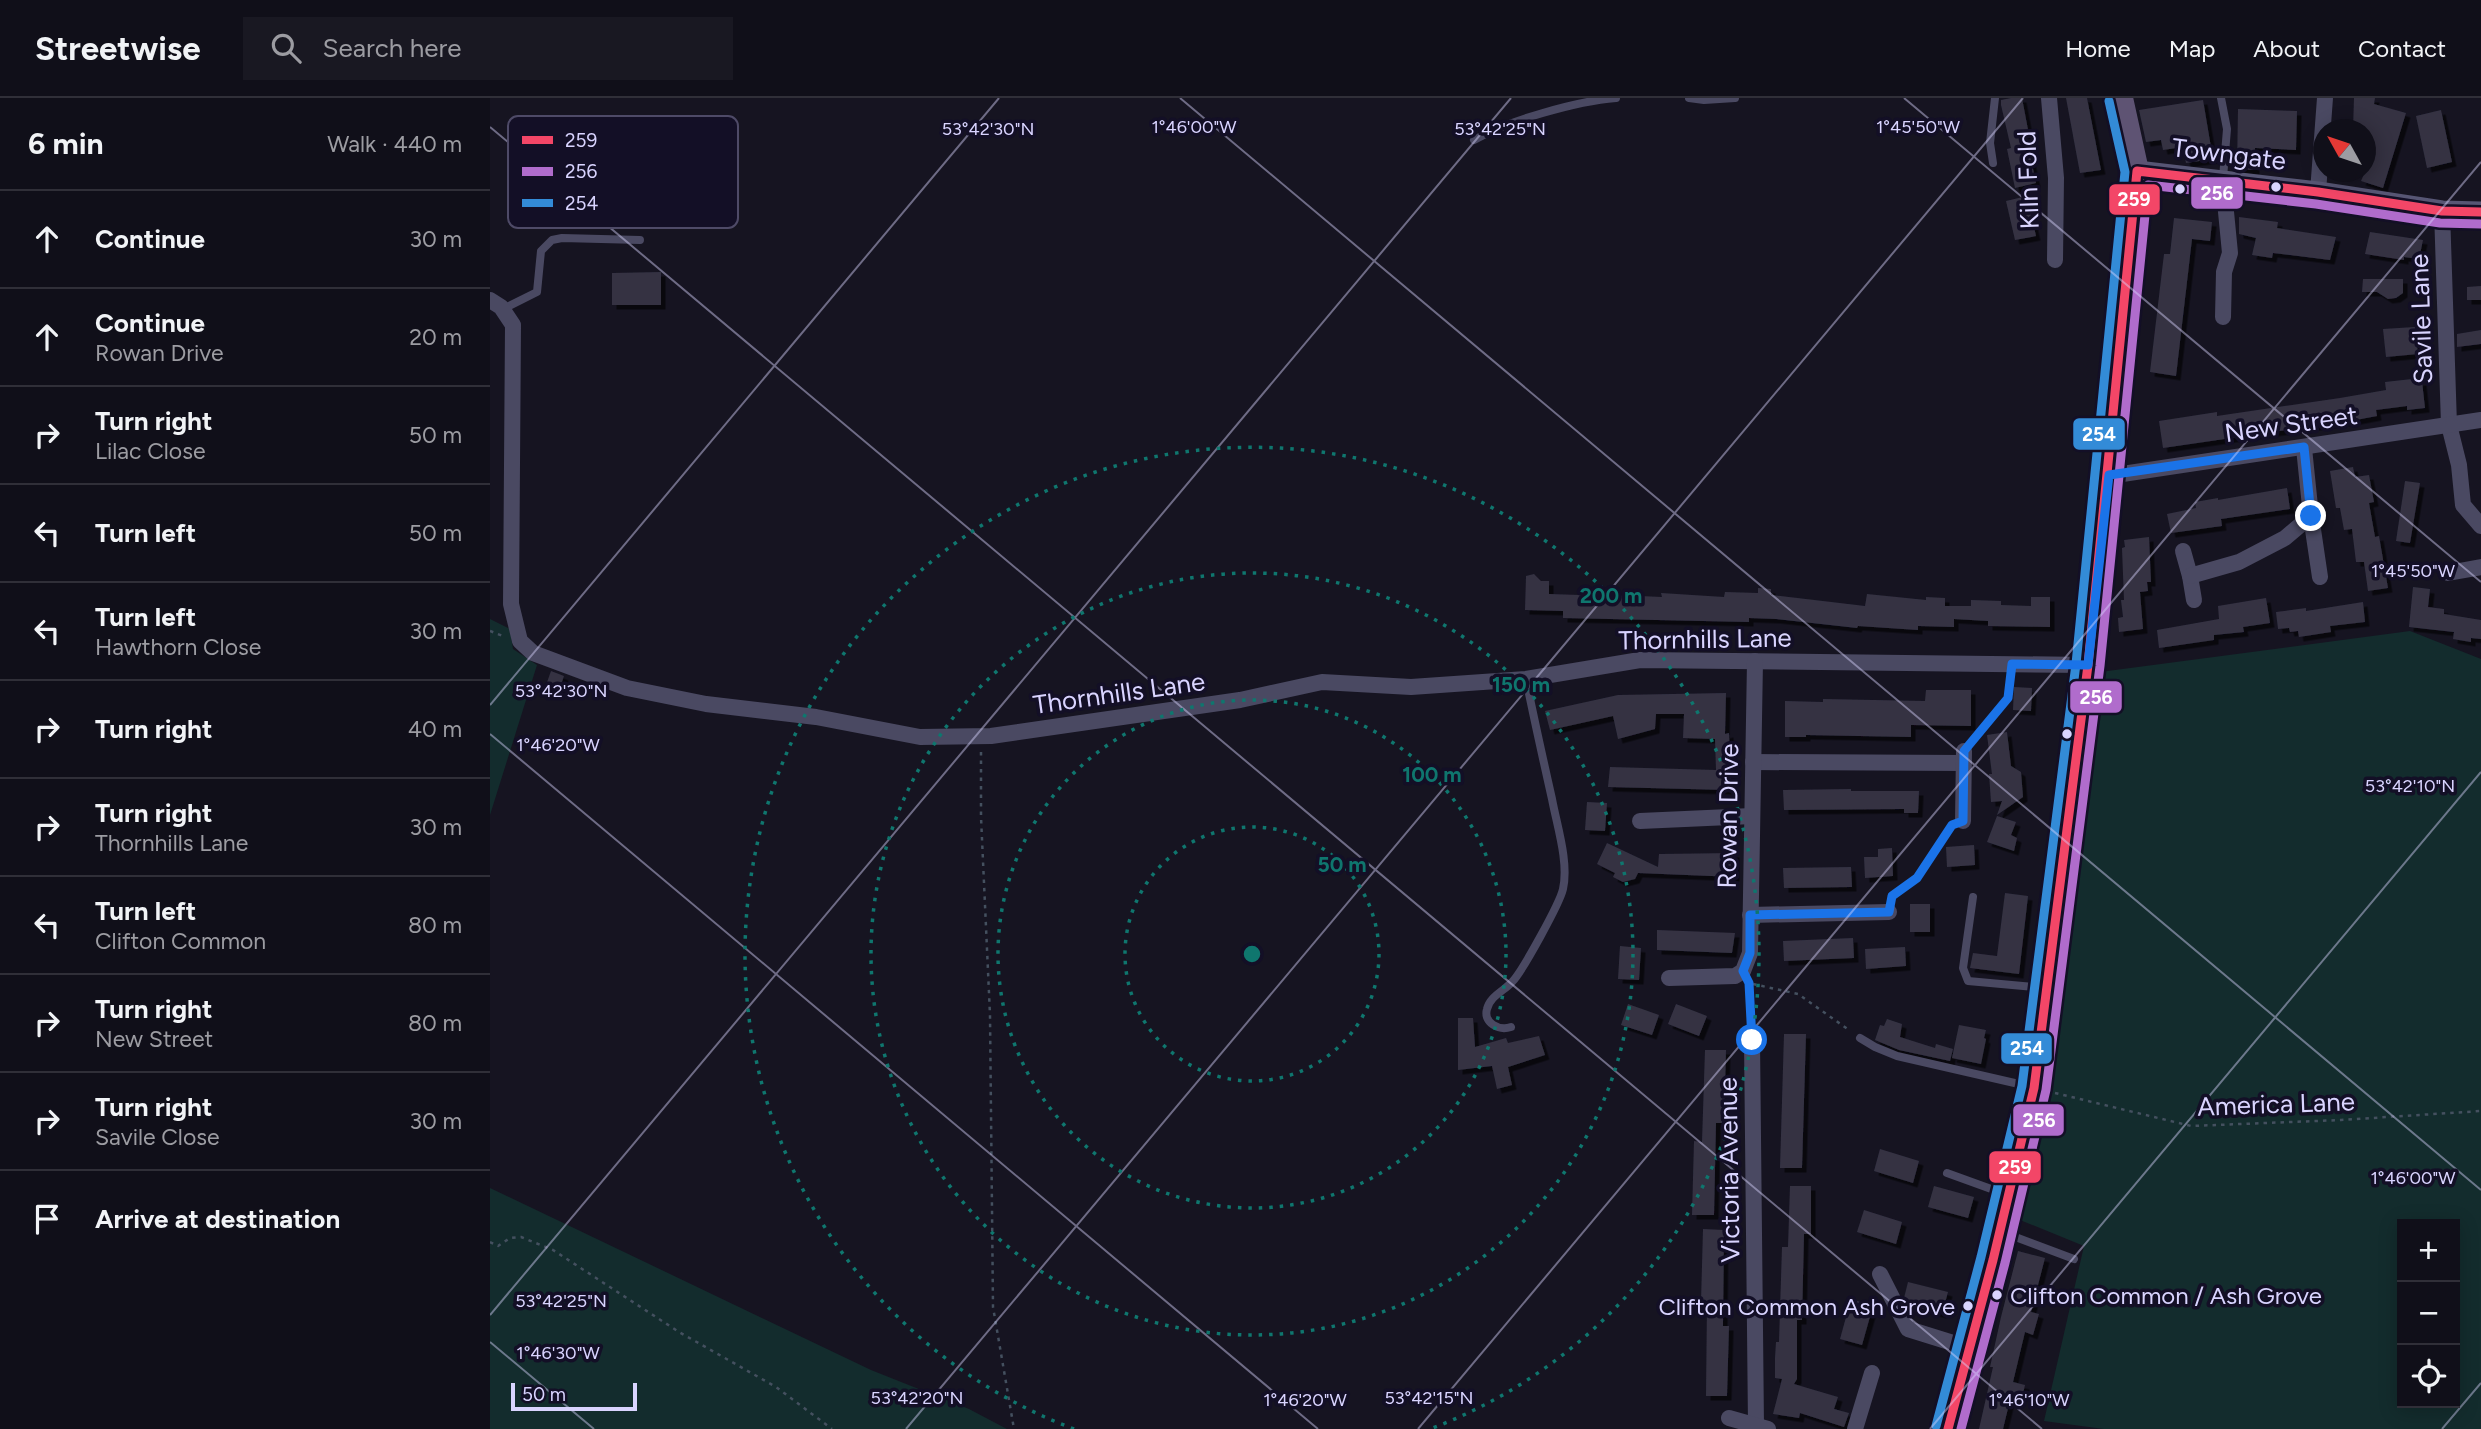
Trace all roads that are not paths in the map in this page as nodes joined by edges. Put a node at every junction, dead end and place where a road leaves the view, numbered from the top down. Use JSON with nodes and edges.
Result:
{"nodes":[{"id":1,"x":1616,"y":98,"type":"edge"},
{"id":2,"x":1689,"y":98,"type":"edge"},
{"id":3,"x":1735,"y":98,"type":"edge"},
{"id":4,"x":1995,"y":98,"type":"edge"},
{"id":5,"x":2049,"y":98,"type":"edge"},
{"id":6,"x":2121,"y":98,"type":"edge"},
{"id":7,"x":2221,"y":98,"type":"edge"},
{"id":8,"x":2325,"y":98,"type":"edge"},
{"id":9,"x":1474,"y":140,"type":"dead end"},
{"id":10,"x":1993,"y":163,"type":"dead end"},
{"id":11,"x":2137,"y":172,"type":"junction"},
{"id":12,"x":2223,"y":181,"type":"junction"},
{"id":13,"x":2318,"y":192,"type":"junction"},
{"id":14,"x":2442,"y":211,"type":"junction"},
{"id":15,"x":2481,"y":212,"type":"edge"},
{"id":16,"x":640,"y":240,"type":"dead end"},
{"id":17,"x":2054,"y":260,"type":"dead end"},
{"id":18,"x":496,"y":304,"type":"edge"},
{"id":19,"x":2223,"y":317,"type":"dead end"},
{"id":20,"x":2481,"y":420,"type":"edge"},
{"id":21,"x":2449,"y":425,"type":"junction"},
{"id":22,"x":2304,"y":447,"type":"junction"},
{"id":23,"x":2109,"y":475,"type":"junction"},
{"id":24,"x":2311,"y":516,"type":"junction"},
{"id":25,"x":2481,"y":526,"type":"edge"},
{"id":26,"x":2183,"y":551,"type":"dead end"},
{"id":27,"x":2481,"y":567,"type":"edge"},
{"id":28,"x":2448,"y":573,"type":"dead end"},
{"id":29,"x":2190,"y":576,"type":"junction"},
{"id":30,"x":2320,"y":578,"type":"dead end"},
{"id":31,"x":2194,"y":600,"type":"dead end"},
{"id":32,"x":1755,"y":661,"type":"junction"},
{"id":33,"x":2088,"y":665,"type":"junction"},
{"id":34,"x":1526,"y":679,"type":"junction"},
{"id":35,"x":1753,"y":762,"type":"junction"},
{"id":36,"x":1752,"y":816,"type":"junction"},
{"id":37,"x":1640,"y":821,"type":"dead end"},
{"id":38,"x":1963,"y":821,"type":"road end"},
{"id":39,"x":1973,"y":897,"type":"dead end"},
{"id":40,"x":1889,"y":912,"type":"road end"},
{"id":41,"x":1750,"y":915,"type":"junction"},
{"id":42,"x":1669,"y":978,"type":"dead end"},
{"id":43,"x":2047,"y":988,"type":"junction"},
{"id":44,"x":1511,"y":1027,"type":"dead end"},
{"id":45,"x":1860,"y":1038,"type":"road end"},
{"id":46,"x":1752,"y":1040,"type":"road end"},
{"id":47,"x":2035,"y":1087,"type":"junction"},
{"id":48,"x":1947,"y":1172,"type":"dead end"},
{"id":49,"x":2008,"y":1195,"type":"junction"},
{"id":50,"x":1999,"y":1231,"type":"junction"},
{"id":51,"x":2074,"y":1259,"type":"dead end"},
{"id":52,"x":1880,"y":1274,"type":"dead end"},
{"id":53,"x":1969,"y":1348,"type":"junction"},
{"id":54,"x":1872,"y":1373,"type":"dead end"},
{"id":55,"x":1729,"y":1418,"type":"dead end"},
{"id":56,"x":1762,"y":1427,"type":"edge"},
{"id":57,"x":1855,"y":1429,"type":"edge"},
{"id":58,"x":1948,"y":1429,"type":"edge"}],
"edges":[{"from":1,"to":9,"type":"lane"},
{"from":2,"to":3,"type":"lane"},
{"from":4,"to":10,"type":"lane"},
{"from":5,"to":17,"type":"street","name":"Kiln Fold"},
{"from":6,"to":11,"type":"main road"},
{"from":7,"to":12,"type":"lane"},
{"from":8,"to":13,"type":"street"},
{"from":11,"to":12,"type":"street","name":"Towngate"},
{"from":11,"to":23,"type":"main road"},
{"from":12,"to":13,"type":"street","name":"Towngate"},
{"from":12,"to":19,"type":"street"},
{"from":13,"to":14,"type":"street","name":"Towngate"},
{"from":14,"to":15,"type":"street","name":"Towngate"},
{"from":14,"to":21,"type":"street","name":"Savile Lane"},
{"from":16,"to":18,"type":"lane"},
{"from":18,"to":34,"type":"street","name":"Thornhills Lane"},
{"from":20,"to":21,"type":"street","name":"New Street"},
{"from":21,"to":22,"type":"street","name":"New Street"},
{"from":21,"to":25,"type":"street","name":"Savile Lane"},
{"from":22,"to":23,"type":"street","name":"New Street"},
{"from":22,"to":24,"type":"street"},
{"from":23,"to":33,"type":"main road"},
{"from":24,"to":29,"type":"street"},
{"from":24,"to":30,"type":"street"},
{"from":26,"to":29,"type":"street"},
{"from":27,"to":28,"type":"street"},
{"from":29,"to":31,"type":"street"},
{"from":32,"to":33,"type":"street","name":"Thornhills Lane"},
{"from":32,"to":34,"type":"street","name":"Thornhills Lane"},
{"from":32,"to":35,"type":"street","name":"Rowan Drive"},
{"from":33,"to":43,"type":"main road"},
{"from":34,"to":44,"type":"lane"},
{"from":35,"to":36,"type":"street","name":"Rowan Drive"},
{"from":35,"to":38,"type":"street"},
{"from":36,"to":37,"type":"street"},
{"from":36,"to":41,"type":"street","name":"Rowan Drive"},
{"from":39,"to":43,"type":"lane"},
{"from":40,"to":41,"type":"street"},
{"from":41,"to":42,"type":"street","name":"Rowan Drive"},
{"from":43,"to":47,"type":"main road"},
{"from":45,"to":47,"type":"lane"},
{"from":46,"to":56,"type":"street","name":"Victoria Avenue"},
{"from":47,"to":49,"type":"main road"},
{"from":48,"to":49,"type":"lane"},
{"from":49,"to":50,"type":"main road"},
{"from":50,"to":51,"type":"lane"},
{"from":50,"to":53,"type":"main road"},
{"from":52,"to":53,"type":"street"},
{"from":53,"to":58,"type":"main road"},
{"from":54,"to":57,"type":"street"},
{"from":55,"to":56,"type":"street"}]}
